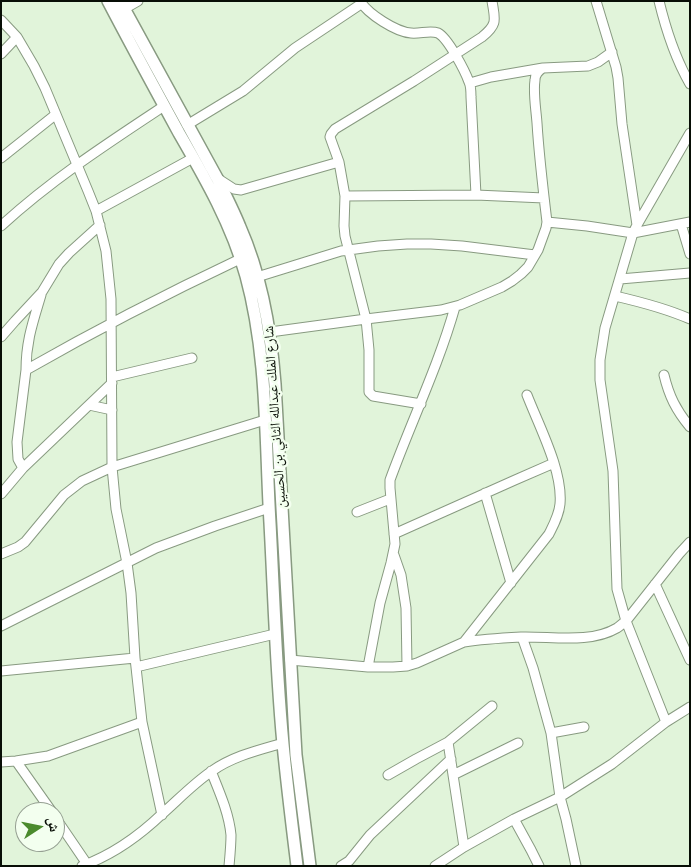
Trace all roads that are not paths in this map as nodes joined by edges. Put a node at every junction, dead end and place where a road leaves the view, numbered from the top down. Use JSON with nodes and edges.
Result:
{"nodes":[{"id":1,"x":108,"y":1,"type":"edge"},
{"id":2,"x":138,"y":1,"type":"edge"},
{"id":3,"x":492,"y":1,"type":"edge"},
{"id":4,"x":596,"y":1,"type":"edge"},
{"id":5,"x":659,"y":1,"type":"edge"},
{"id":6,"x":360,"y":3,"type":"edge"},
{"id":7,"x":122,"y":5,"type":"edge"},
{"id":8,"x":1,"y":20,"type":"edge"},
{"id":9,"x":17,"y":37,"type":"junction"},
{"id":10,"x":612,"y":52,"type":"junction"},
{"id":11,"x":1,"y":54,"type":"edge"},
{"id":12,"x":455,"y":54,"type":"junction"},
{"id":13,"x":543,"y":68,"type":"junction"},
{"id":14,"x":470,"y":83,"type":"junction"},
{"id":15,"x":690,"y":84,"type":"edge"},
{"id":16,"x":164,"y":106,"type":"junction"},
{"id":17,"x":55,"y":115,"type":"junction"},
{"id":18,"x":187,"y":125,"type":"junction"},
{"id":19,"x":690,"y":134,"type":"edge"},
{"id":20,"x":1,"y":158,"type":"edge"},
{"id":21,"x":193,"y":158,"type":"junction"},
{"id":22,"x":339,"y":162,"type":"junction"},
{"id":23,"x":77,"y":164,"type":"junction"},
{"id":24,"x":217,"y":178,"type":"junction"},
{"id":25,"x":476,"y":195,"type":"junction"},
{"id":26,"x":346,"y":196,"type":"junction"},
{"id":27,"x":544,"y":198,"type":"junction"},
{"id":28,"x":96,"y":211,"type":"junction"},
{"id":29,"x":547,"y":222,"type":"junction"},
{"id":30,"x":685,"y":223,"type":"edge"},
{"id":31,"x":100,"y":225,"type":"junction"},
{"id":32,"x":1,"y":226,"type":"edge"},
{"id":33,"x":635,"y":229,"type":"junction"},
{"id":34,"x":348,"y":250,"type":"junction"},
{"id":35,"x":690,"y":254,"type":"edge"},
{"id":36,"x":535,"y":255,"type":"junction"},
{"id":37,"x":240,"y":259,"type":"junction"},
{"id":38,"x":690,"y":273,"type":"edge"},
{"id":39,"x":257,"y":276,"type":"junction"},
{"id":40,"x":620,"y":279,"type":"junction"},
{"id":41,"x":42,"y":292,"type":"junction"},
{"id":42,"x":615,"y":296,"type":"junction"},
{"id":43,"x":455,"y":307,"type":"junction"},
{"id":44,"x":366,"y":319,"type":"junction"},
{"id":45,"x":690,"y":319,"type":"edge"},
{"id":46,"x":112,"y":323,"type":"junction"},
{"id":47,"x":270,"y":332,"type":"junction"},
{"id":48,"x":1,"y":337,"type":"edge"},
{"id":49,"x":192,"y":358,"type":"dead end"},
{"id":50,"x":26,"y":370,"type":"junction"},
{"id":51,"x":664,"y":375,"type":"dead end"},
{"id":52,"x":112,"y":380,"type":"junction"},
{"id":53,"x":527,"y":395,"type":"dead end"},
{"id":54,"x":90,"y":404,"type":"junction"},
{"id":55,"x":421,"y":404,"type":"junction"},
{"id":56,"x":112,"y":410,"type":"junction"},
{"id":57,"x":265,"y":420,"type":"junction"},
{"id":58,"x":690,"y":427,"type":"edge"},
{"id":59,"x":554,"y":463,"type":"junction"},
{"id":60,"x":112,"y":467,"type":"junction"},
{"id":61,"x":23,"y":468,"type":"junction"},
{"id":62,"x":280,"y":470,"type":"junction"},
{"id":63,"x":267,"y":471,"type":"junction"},
{"id":64,"x":281,"y":484,"type":"junction"},
{"id":65,"x":268,"y":485,"type":"junction"},
{"id":66,"x":486,"y":493,"type":"junction"},
{"id":67,"x":1,"y":494,"type":"edge"},
{"id":68,"x":390,"y":499,"type":"junction"},
{"id":69,"x":269,"y":508,"type":"junction"},
{"id":70,"x":357,"y":512,"type":"dead end"},
{"id":71,"x":394,"y":534,"type":"junction"},
{"id":72,"x":690,"y":542,"type":"edge"},
{"id":73,"x":1,"y":554,"type":"edge"},
{"id":74,"x":393,"y":554,"type":"junction"},
{"id":75,"x":127,"y":563,"type":"junction"},
{"id":76,"x":511,"y":583,"type":"junction"},
{"id":77,"x":655,"y":584,"type":"junction"},
{"id":78,"x":626,"y":621,"type":"junction"},
{"id":79,"x":1,"y":626,"type":"edge"},
{"id":80,"x":276,"y":634,"type":"junction"},
{"id":81,"x":522,"y":637,"type":"junction"},
{"id":82,"x":464,"y":642,"type":"junction"},
{"id":83,"x":290,"y":660,"type":"junction"},
{"id":84,"x":690,"y":660,"type":"edge"},
{"id":85,"x":136,"y":662,"type":"junction"},
{"id":86,"x":407,"y":666,"type":"junction"},
{"id":87,"x":368,"y":667,"type":"junction"},
{"id":88,"x":1,"y":671,"type":"edge"},
{"id":89,"x":492,"y":706,"type":"dead end"},
{"id":90,"x":690,"y":707,"type":"edge"},
{"id":91,"x":142,"y":722,"type":"junction"},
{"id":92,"x":666,"y":722,"type":"junction"},
{"id":93,"x":584,"y":727,"type":"dead end"},
{"id":94,"x":551,"y":733,"type":"junction"},
{"id":95,"x":448,"y":742,"type":"junction"},
{"id":96,"x":283,"y":743,"type":"junction"},
{"id":97,"x":518,"y":743,"type":"dead end"},
{"id":98,"x":451,"y":759,"type":"junction"},
{"id":99,"x":16,"y":761,"type":"junction"},
{"id":100,"x":1,"y":762,"type":"edge"},
{"id":101,"x":211,"y":771,"type":"junction"},
{"id":102,"x":453,"y":775,"type":"junction"},
{"id":103,"x":388,"y":776,"type":"dead end"},
{"id":104,"x":560,"y":797,"type":"junction"},
{"id":105,"x":45,"y":802,"type":"edge"},
{"id":106,"x":162,"y":815,"type":"junction"},
{"id":107,"x":514,"y":819,"type":"junction"},
{"id":108,"x":65,"y":833,"type":"edge"},
{"id":109,"x":464,"y":847,"type":"junction"},
{"id":110,"x":85,"y":865,"type":"edge"},
{"id":111,"x":228,"y":865,"type":"edge"},
{"id":112,"x":297,"y":866,"type":"edge"},
{"id":113,"x":310,"y":866,"type":"edge"},
{"id":114,"x":342,"y":866,"type":"edge"},
{"id":115,"x":435,"y":866,"type":"edge"},
{"id":116,"x":539,"y":866,"type":"edge"},
{"id":117,"x":576,"y":866,"type":"edge"}],
"edges":[{"from":1,"to":16,"type":"main road","name":"شارع الملك عبدالله الثاني بن الحسين"},
{"from":2,"to":7,"type":"street"},
{"from":3,"to":12,"type":"street"},
{"from":4,"to":10,"type":"street"},
{"from":5,"to":15,"type":"street"},
{"from":6,"to":12,"type":"street"},
{"from":6,"to":18,"type":"street"},
{"from":7,"to":18,"type":"main road","name":"شارع الملك عبدالله الثاني بن الحسين"},
{"from":8,"to":9,"type":"street"},
{"from":9,"to":11,"type":"street"},
{"from":9,"to":17,"type":"street"},
{"from":10,"to":13,"type":"street"},
{"from":10,"to":33,"type":"street"},
{"from":12,"to":14,"type":"street"},
{"from":12,"to":22,"type":"street"},
{"from":13,"to":14,"type":"street"},
{"from":13,"to":27,"type":"street"},
{"from":14,"to":25,"type":"street"},
{"from":16,"to":21,"type":"main road","name":"شارع الملك عبدالله الثاني بن الحسين"},
{"from":16,"to":23,"type":"street"},
{"from":17,"to":20,"type":"street"},
{"from":17,"to":23,"type":"street"},
{"from":18,"to":24,"type":"main road","name":"شارع الملك عبدالله الثاني بن الحسين"},
{"from":19,"to":33,"type":"street"},
{"from":21,"to":28,"type":"street"},
{"from":21,"to":37,"type":"main road","name":"شارع الملك عبدالله الثاني بن الحسين"},
{"from":22,"to":24,"type":"street"},
{"from":22,"to":26,"type":"street"},
{"from":23,"to":28,"type":"street"},
{"from":23,"to":32,"type":"street"},
{"from":24,"to":39,"type":"main road","name":"شارع الملك عبدالله الثاني بن الحسين"},
{"from":25,"to":26,"type":"street"},
{"from":25,"to":27,"type":"street"},
{"from":26,"to":34,"type":"street"},
{"from":27,"to":29,"type":"street"},
{"from":28,"to":31,"type":"street"},
{"from":29,"to":33,"type":"street"},
{"from":29,"to":36,"type":"street"},
{"from":30,"to":33,"type":"street"},
{"from":30,"to":35,"type":"street"},
{"from":31,"to":41,"type":"street"},
{"from":31,"to":46,"type":"street"},
{"from":33,"to":40,"type":"street"},
{"from":34,"to":36,"type":"street"},
{"from":34,"to":39,"type":"street"},
{"from":34,"to":44,"type":"street"},
{"from":36,"to":43,"type":"street"},
{"from":37,"to":46,"type":"street"},
{"from":37,"to":57,"type":"main road","name":"شارع الملك عبدالله الثاني بن الحسين"},
{"from":38,"to":40,"type":"street"},
{"from":39,"to":47,"type":"main road","name":"شارع الملك عبدالله الثاني بن الحسين"},
{"from":40,"to":42,"type":"street"},
{"from":41,"to":48,"type":"street"},
{"from":41,"to":50,"type":"street"},
{"from":42,"to":45,"type":"street"},
{"from":42,"to":78,"type":"street"},
{"from":43,"to":44,"type":"street"},
{"from":43,"to":55,"type":"street"},
{"from":44,"to":47,"type":"street"},
{"from":44,"to":55,"type":"street"},
{"from":46,"to":50,"type":"street"},
{"from":46,"to":52,"type":"street"},
{"from":47,"to":62,"type":"main road","name":"شارع الملك عبدالله الثاني بن الحسين"},
{"from":49,"to":52,"type":"street"},
{"from":50,"to":61,"type":"street"},
{"from":51,"to":58,"type":"street"},
{"from":52,"to":54,"type":"street"},
{"from":52,"to":56,"type":"street"},
{"from":53,"to":59,"type":"street"},
{"from":54,"to":56,"type":"street"},
{"from":54,"to":61,"type":"street"},
{"from":55,"to":68,"type":"street"},
{"from":56,"to":60,"type":"street"},
{"from":57,"to":60,"type":"street"},
{"from":57,"to":63,"type":"main road","name":"شارع الملك عبدالله الثاني بن الحسين"},
{"from":59,"to":66,"type":"street"},
{"from":59,"to":76,"type":"street"},
{"from":60,"to":73,"type":"street"},
{"from":60,"to":75,"type":"street"},
{"from":61,"to":67,"type":"street"},
{"from":62,"to":63,"type":"main road"},
{"from":62,"to":64,"type":"main road","name":"شارع الملك عبدالله الثاني بن الحسين"},
{"from":63,"to":65,"type":"main road","name":"شارع الملك عبدالله الثاني بن الحسين"},
{"from":64,"to":65,"type":"main road"},
{"from":64,"to":83,"type":"main road","name":"شارع الملك عبدالله الثاني بن الحسين"},
{"from":65,"to":69,"type":"main road","name":"شارع الملك عبدالله الثاني بن الحسين"},
{"from":66,"to":71,"type":"street"},
{"from":66,"to":76,"type":"street"},
{"from":68,"to":70,"type":"street"},
{"from":68,"to":71,"type":"street"},
{"from":69,"to":75,"type":"street"},
{"from":69,"to":80,"type":"main road","name":"شارع الملك عبدالله الثاني بن الحسين"},
{"from":71,"to":74,"type":"street"},
{"from":72,"to":77,"type":"street"},
{"from":74,"to":86,"type":"street"},
{"from":74,"to":87,"type":"street"},
{"from":75,"to":79,"type":"street"},
{"from":75,"to":85,"type":"street"},
{"from":76,"to":82,"type":"street"},
{"from":77,"to":78,"type":"street"},
{"from":77,"to":84,"type":"street"},
{"from":78,"to":81,"type":"street"},
{"from":78,"to":92,"type":"street"},
{"from":80,"to":85,"type":"street"},
{"from":80,"to":96,"type":"main road","name":"شارع الملك عبدالله الثاني بن الحسين"},
{"from":81,"to":82,"type":"street"},
{"from":81,"to":94,"type":"street"},
{"from":82,"to":86,"type":"street"},
{"from":83,"to":87,"type":"street"},
{"from":83,"to":113,"type":"main road","name":"شارع الملك عبدالله الثاني بن الحسين"},
{"from":85,"to":88,"type":"street"},
{"from":85,"to":91,"type":"street"},
{"from":86,"to":87,"type":"street"},
{"from":89,"to":95,"type":"street"},
{"from":90,"to":92,"type":"street"},
{"from":91,"to":99,"type":"street"},
{"from":91,"to":106,"type":"street"},
{"from":92,"to":104,"type":"street"},
{"from":93,"to":94,"type":"street"},
{"from":94,"to":104,"type":"street"},
{"from":95,"to":98,"type":"street"},
{"from":95,"to":103,"type":"street"},
{"from":96,"to":101,"type":"street"},
{"from":96,"to":112,"type":"main road","name":"شارع الملك عبدالله الثاني بن الحسين"},
{"from":97,"to":102,"type":"street"},
{"from":98,"to":102,"type":"street"},
{"from":98,"to":114,"type":"street"},
{"from":99,"to":100,"type":"street"},
{"from":99,"to":105,"type":"street"},
{"from":101,"to":106,"type":"street"},
{"from":101,"to":111,"type":"street"},
{"from":102,"to":109,"type":"street"},
{"from":104,"to":107,"type":"street"},
{"from":104,"to":117,"type":"street"},
{"from":106,"to":110,"type":"street"},
{"from":107,"to":109,"type":"street"},
{"from":107,"to":116,"type":"street"},
{"from":108,"to":110,"type":"street"},
{"from":109,"to":115,"type":"street"}]}
